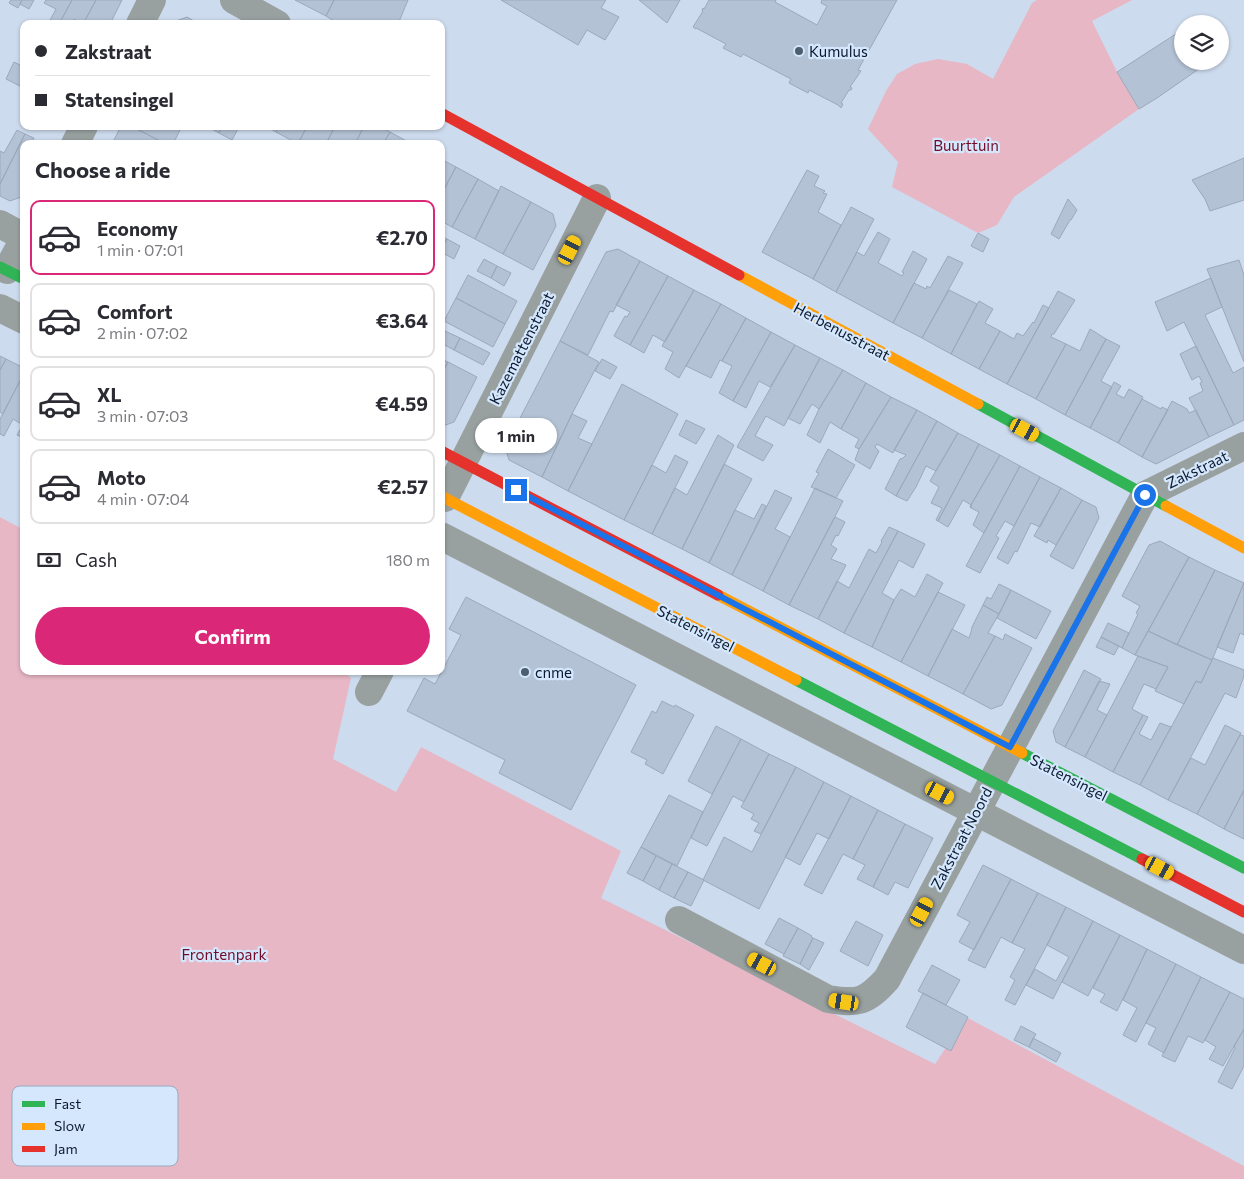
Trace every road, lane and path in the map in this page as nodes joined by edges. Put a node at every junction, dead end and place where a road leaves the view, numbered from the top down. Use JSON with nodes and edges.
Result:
{"nodes":[{"id":1,"x":152,"y":0,"type":"edge"},
{"id":2,"x":234,"y":0,"type":"edge"},
{"id":3,"x":142,"y":20,"type":"edge"},
{"id":4,"x":271,"y":20,"type":"edge"},
{"id":5,"x":445,"y":115,"type":"edge"},
{"id":6,"x":597,"y":198,"type":"junction"},
{"id":7,"x":0,"y":224,"type":"edge"},
{"id":8,"x":20,"y":236,"type":"edge"},
{"id":9,"x":20,"y":248,"type":"edge"},
{"id":10,"x":10,"y":272,"type":"edge"},
{"id":11,"x":0,"y":308,"type":"edge"},
{"id":12,"x":20,"y":318,"type":"edge"},
{"id":13,"x":1244,"y":446,"type":"edge"},
{"id":14,"x":452,"y":457,"type":"edge"},
{"id":15,"x":1145,"y":495,"type":"junction"},
{"id":16,"x":450,"y":500,"type":"edge"},
{"id":17,"x":445,"y":530,"type":"edge"},
{"id":18,"x":445,"y":543,"type":"edge"},
{"id":19,"x":1244,"y":548,"type":"edge"},
{"id":20,"x":1010,"y":747,"type":"junction"},
{"id":21,"x":992,"y":781,"type":"junction"},
{"id":22,"x":975,"y":812,"type":"junction"},
{"id":23,"x":1244,"y":868,"type":"edge"},
{"id":24,"x":1244,"y":912,"type":"edge"},
{"id":25,"x":679,"y":920,"type":"dead end"},
{"id":26,"x":1244,"y":950,"type":"edge"}],
"edges":[{"from":1,"to":3,"type":"street"},
{"from":2,"to":4,"type":"street"},
{"from":5,"to":6,"type":"street","name":"Herbenusstraat"},
{"from":6,"to":14,"type":"street","name":"Kazemattenstraat"},
{"from":6,"to":15,"type":"street","name":"Herbenusstraat"},
{"from":7,"to":8,"type":"street"},
{"from":9,"to":10,"type":"street"},
{"from":11,"to":12,"type":"street"},
{"from":13,"to":15,"type":"street","name":"Zakstraat"},
{"from":14,"to":16,"type":"street","name":"Kazemattenstraat"},
{"from":14,"to":20,"type":"street","name":"Statensingel"},
{"from":15,"to":19,"type":"street","name":"Herbenusstraat"},
{"from":15,"to":20,"type":"street"},
{"from":16,"to":17,"type":"street","name":"Kazemattenstraat"},
{"from":16,"to":21,"type":"street","name":"Statensingel"},
{"from":18,"to":22,"type":"street"},
{"from":20,"to":21,"type":"street"},
{"from":20,"to":23,"type":"street","name":"Statensingel"},
{"from":21,"to":22,"type":"street","name":"Zakstraat Noord"},
{"from":21,"to":24,"type":"street","name":"Statensingel"},
{"from":22,"to":25,"type":"street","name":"Zakstraat Noord"},
{"from":22,"to":26,"type":"street"}]}
